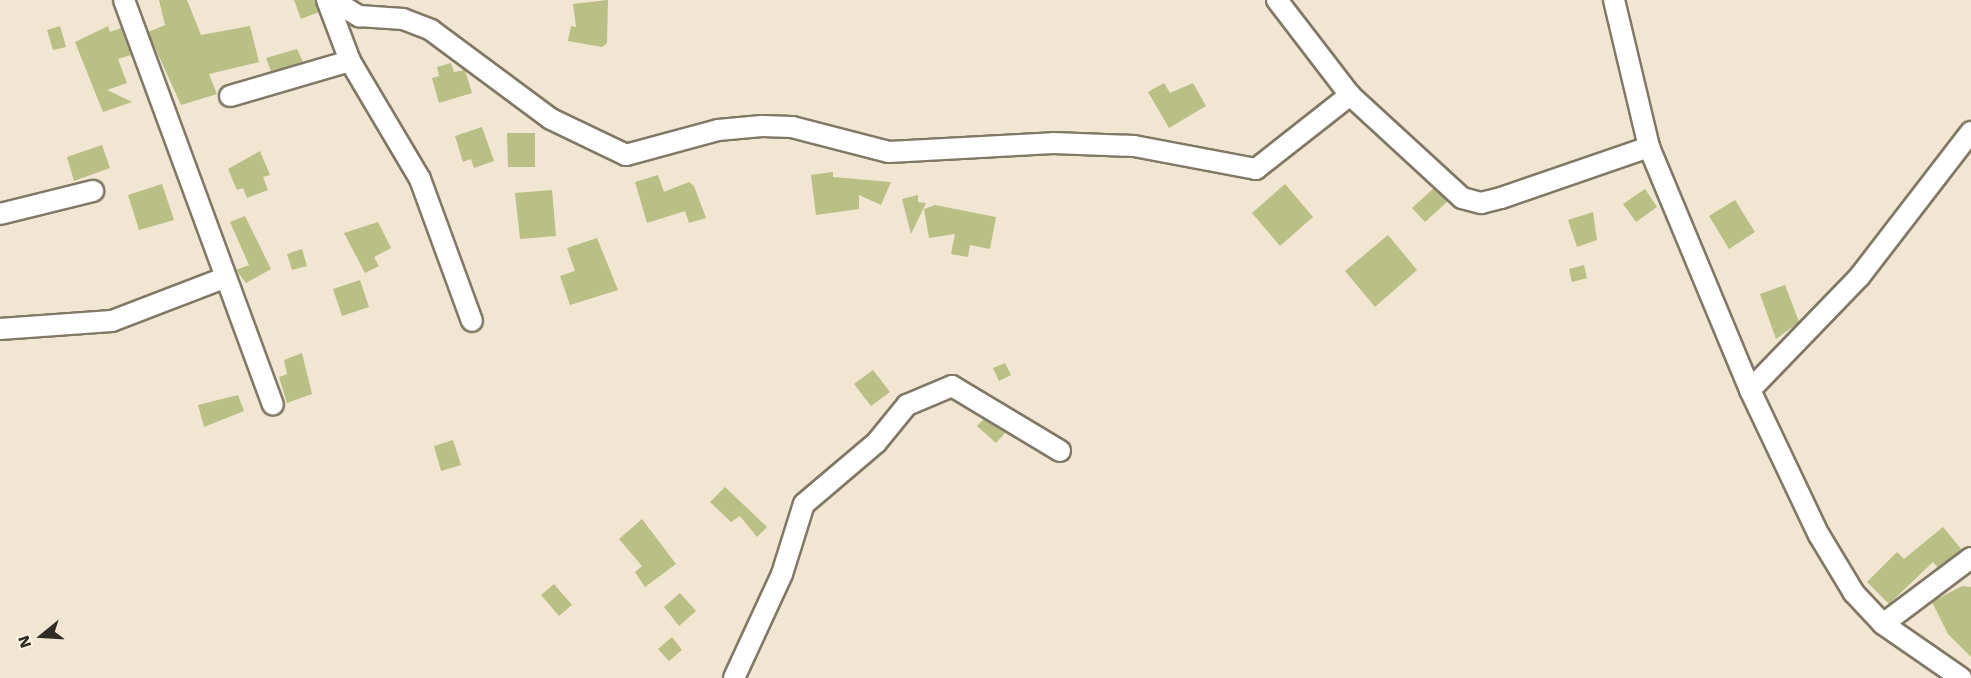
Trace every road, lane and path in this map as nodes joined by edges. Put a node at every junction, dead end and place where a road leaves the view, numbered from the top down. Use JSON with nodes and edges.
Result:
{"nodes":[{"id":1,"x":124,"y":0,"type":"edge"},
{"id":2,"x":327,"y":0,"type":"edge"},
{"id":3,"x":333,"y":0,"type":"edge"},
{"id":4,"x":1277,"y":0,"type":"edge"},
{"id":5,"x":1614,"y":0,"type":"edge"},
{"id":6,"x":350,"y":61,"type":"junction"},
{"id":7,"x":1350,"y":95,"type":"junction"},
{"id":8,"x":230,"y":96,"type":"dead end"},
{"id":9,"x":1971,"y":132,"type":"edge"},
{"id":10,"x":1649,"y":147,"type":"junction"},
{"id":11,"x":93,"y":190,"type":"dead end"},
{"id":12,"x":0,"y":214,"type":"edge"},
{"id":13,"x":224,"y":278,"type":"junction"},
{"id":14,"x":472,"y":321,"type":"dead end"},
{"id":15,"x":0,"y":329,"type":"edge"},
{"id":16,"x":1750,"y":390,"type":"junction"},
{"id":17,"x":273,"y":404,"type":"dead end"},
{"id":18,"x":1060,"y":451,"type":"dead end"},
{"id":19,"x":1971,"y":558,"type":"edge"},
{"id":20,"x":1883,"y":624,"type":"junction"},
{"id":21,"x":1950,"y":675,"type":"edge"},
{"id":22,"x":734,"y":678,"type":"edge"}],
"edges":[{"from":1,"to":13,"type":"street"},
{"from":2,"to":6,"type":"street"},
{"from":3,"to":7,"type":"street"},
{"from":4,"to":7,"type":"street"},
{"from":5,"to":10,"type":"street"},
{"from":6,"to":8,"type":"street"},
{"from":6,"to":14,"type":"street"},
{"from":7,"to":10,"type":"street"},
{"from":9,"to":16,"type":"street"},
{"from":10,"to":16,"type":"street"},
{"from":11,"to":12,"type":"street"},
{"from":13,"to":15,"type":"street"},
{"from":13,"to":17,"type":"street"},
{"from":16,"to":20,"type":"street"},
{"from":18,"to":22,"type":"street"},
{"from":19,"to":20,"type":"street"},
{"from":20,"to":21,"type":"street"}]}
